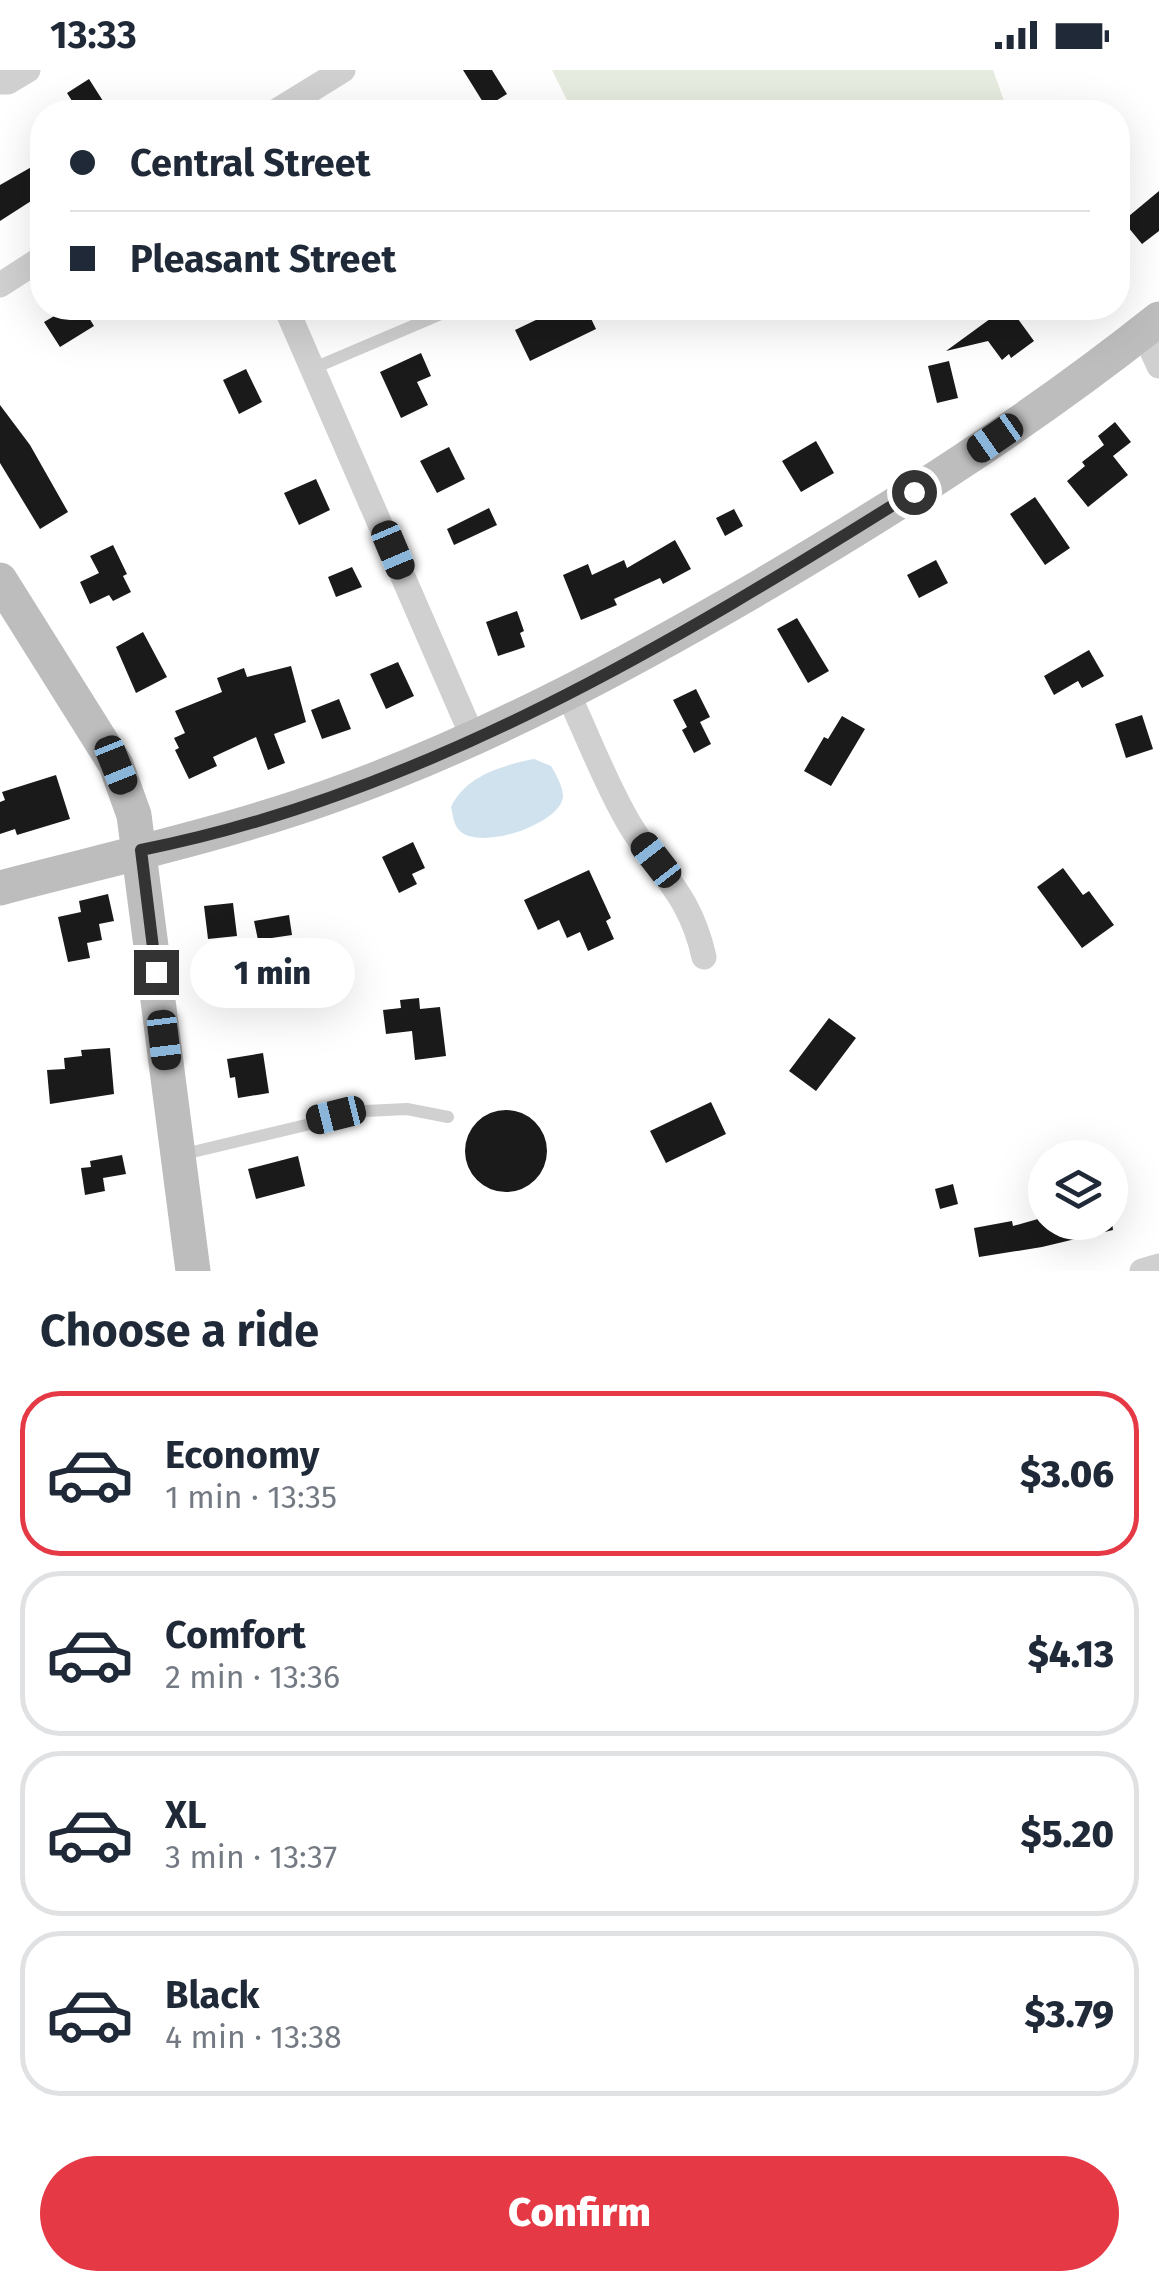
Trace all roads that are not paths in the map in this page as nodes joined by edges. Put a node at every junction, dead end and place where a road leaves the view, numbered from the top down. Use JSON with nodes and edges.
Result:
{"nodes":[{"id":1,"x":28,"y":70,"type":"edge"},
{"id":2,"x":343,"y":70,"type":"edge"},
{"id":3,"x":0,"y":82,"type":"edge"},
{"id":4,"x":294,"y":100,"type":"edge"},
{"id":5,"x":30,"y":266,"type":"edge"},
{"id":6,"x":0,"y":285,"type":"edge"},
{"id":7,"x":292,"y":320,"type":"edge"},
{"id":8,"x":427,"y":320,"type":"edge"},
{"id":9,"x":1151,"y":325,"type":"edge"},
{"id":10,"x":1159,"y":366,"type":"edge"},
{"id":11,"x":314,"y":368,"type":"junction"},
{"id":12,"x":0,"y":580,"type":"edge"},
{"id":13,"x":567,"y":692,"type":"junction"},
{"id":14,"x":474,"y":740,"type":"junction"},
{"id":15,"x":141,"y":850,"type":"junction"},
{"id":16,"x":0,"y":888,"type":"edge"},
{"id":17,"x":704,"y":958,"type":"dead end"},
{"id":18,"x":448,"y":1118,"type":"dead end"},
{"id":19,"x":178,"y":1156,"type":"junction"},
{"id":20,"x":1159,"y":1266,"type":"edge"},
{"id":21,"x":193,"y":1271,"type":"edge"},
{"id":22,"x":1142,"y":1271,"type":"edge"}],
"edges":[{"from":1,"to":3,"type":"street"},
{"from":2,"to":4,"type":"street"},
{"from":5,"to":6,"type":"street"},
{"from":7,"to":11,"type":"street"},
{"from":8,"to":11,"type":"lane"},
{"from":9,"to":10,"type":"street"},
{"from":9,"to":13,"type":"main road"},
{"from":11,"to":14,"type":"street"},
{"from":12,"to":15,"type":"main road"},
{"from":13,"to":14,"type":"main road"},
{"from":13,"to":17,"type":"street"},
{"from":14,"to":15,"type":"main road"},
{"from":15,"to":16,"type":"main road"},
{"from":15,"to":19,"type":"main road"},
{"from":18,"to":19,"type":"lane"},
{"from":19,"to":21,"type":"main road"},
{"from":20,"to":22,"type":"street"}]}
